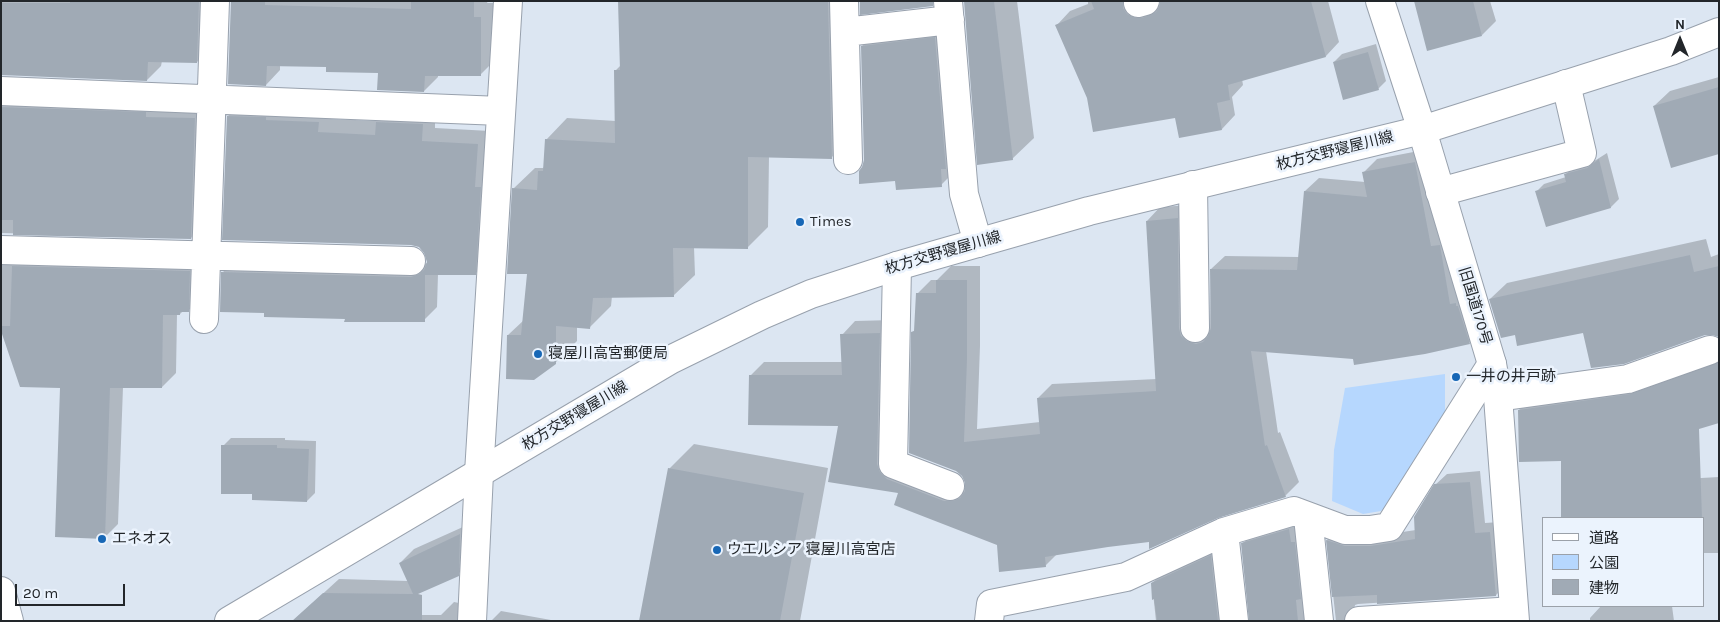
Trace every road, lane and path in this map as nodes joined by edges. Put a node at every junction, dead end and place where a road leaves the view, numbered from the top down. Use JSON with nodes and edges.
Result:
{"nodes":[{"id":1,"x":215,"y":1,"type":"edge"},
{"id":2,"x":508,"y":1,"type":"edge"},
{"id":3,"x":844,"y":1,"type":"edge"},
{"id":4,"x":1380,"y":1,"type":"edge"},
{"id":5,"x":949,"y":11,"type":"edge"},
{"id":6,"x":845,"y":32,"type":"junction"},
{"id":7,"x":1719,"y":32,"type":"edge"},
{"id":8,"x":1566,"y":84,"type":"junction"},
{"id":9,"x":1,"y":92,"type":"edge"},
{"id":10,"x":210,"y":100,"type":"junction"},
{"id":11,"x":501,"y":110,"type":"junction"},
{"id":12,"x":1422,"y":130,"type":"junction"},
{"id":13,"x":848,"y":160,"type":"dead end"},
{"id":14,"x":1193,"y":185,"type":"junction"},
{"id":15,"x":1440,"y":192,"type":"junction"},
{"id":16,"x":978,"y":242,"type":"junction"},
{"id":17,"x":1,"y":250,"type":"edge"},
{"id":18,"x":206,"y":255,"type":"junction"},
{"id":19,"x":411,"y":261,"type":"dead end"},
{"id":20,"x":897,"y":266,"type":"junction"},
{"id":21,"x":204,"y":319,"type":"dead end"},
{"id":22,"x":1195,"y":328,"type":"dead end"},
{"id":23,"x":1710,"y":350,"type":"dead end"},
{"id":24,"x":1492,"y":364,"type":"junction"},
{"id":25,"x":1498,"y":397,"type":"junction"},
{"id":26,"x":480,"y":473,"type":"junction"},
{"id":27,"x":950,"y":486,"type":"dead end"},
{"id":28,"x":1308,"y":517,"type":"junction"},
{"id":29,"x":1224,"y":532,"type":"junction"},
{"id":30,"x":1,"y":590,"type":"edge"},
{"id":31,"x":1514,"y":616,"type":"edge"},
{"id":32,"x":9,"y":621,"type":"edge"},
{"id":33,"x":229,"y":621,"type":"edge"},
{"id":34,"x":472,"y":621,"type":"edge"},
{"id":35,"x":989,"y":621,"type":"edge"},
{"id":36,"x":1234,"y":621,"type":"edge"},
{"id":37,"x":1319,"y":621,"type":"edge"},
{"id":38,"x":1359,"y":621,"type":"edge"}],
"edges":[{"from":1,"to":10,"type":"main road"},
{"from":2,"to":11,"type":"main road"},
{"from":3,"to":6,"type":"main road"},
{"from":4,"to":12,"type":"main road","name":"旧国道170号"},
{"from":5,"to":6,"type":"main road"},
{"from":5,"to":16,"type":"main road"},
{"from":6,"to":13,"type":"main road"},
{"from":7,"to":8,"type":"main road","name":"枚方交野寝屋川線"},
{"from":8,"to":12,"type":"main road","name":"枚方交野寝屋川線"},
{"from":8,"to":15,"type":"main road"},
{"from":9,"to":10,"type":"main road"},
{"from":10,"to":11,"type":"main road"},
{"from":10,"to":18,"type":"main road"},
{"from":11,"to":26,"type":"main road"},
{"from":12,"to":14,"type":"main road","name":"枚方交野寝屋川線"},
{"from":12,"to":15,"type":"main road","name":"旧国道170号"},
{"from":14,"to":16,"type":"main road","name":"枚方交野寝屋川線"},
{"from":14,"to":22,"type":"main road"},
{"from":15,"to":24,"type":"main road","name":"旧国道170号"},
{"from":16,"to":20,"type":"main road","name":"枚方交野寝屋川線"},
{"from":17,"to":18,"type":"main road"},
{"from":18,"to":19,"type":"main road"},
{"from":18,"to":21,"type":"main road"},
{"from":20,"to":26,"type":"main road","name":"枚方交野寝屋川線"},
{"from":20,"to":27,"type":"main road"},
{"from":23,"to":25,"type":"main road"},
{"from":24,"to":25,"type":"main road","name":"旧国道170号"},
{"from":24,"to":28,"type":"main road"},
{"from":25,"to":31,"type":"main road","name":"旧国道170号"},
{"from":26,"to":33,"type":"main road","name":"枚方交野寝屋川線"},
{"from":26,"to":34,"type":"main road"},
{"from":28,"to":29,"type":"main road"},
{"from":28,"to":37,"type":"main road"},
{"from":29,"to":35,"type":"main road"},
{"from":29,"to":36,"type":"main road"},
{"from":30,"to":32,"type":"main road"},
{"from":31,"to":38,"type":"main road"}]}
